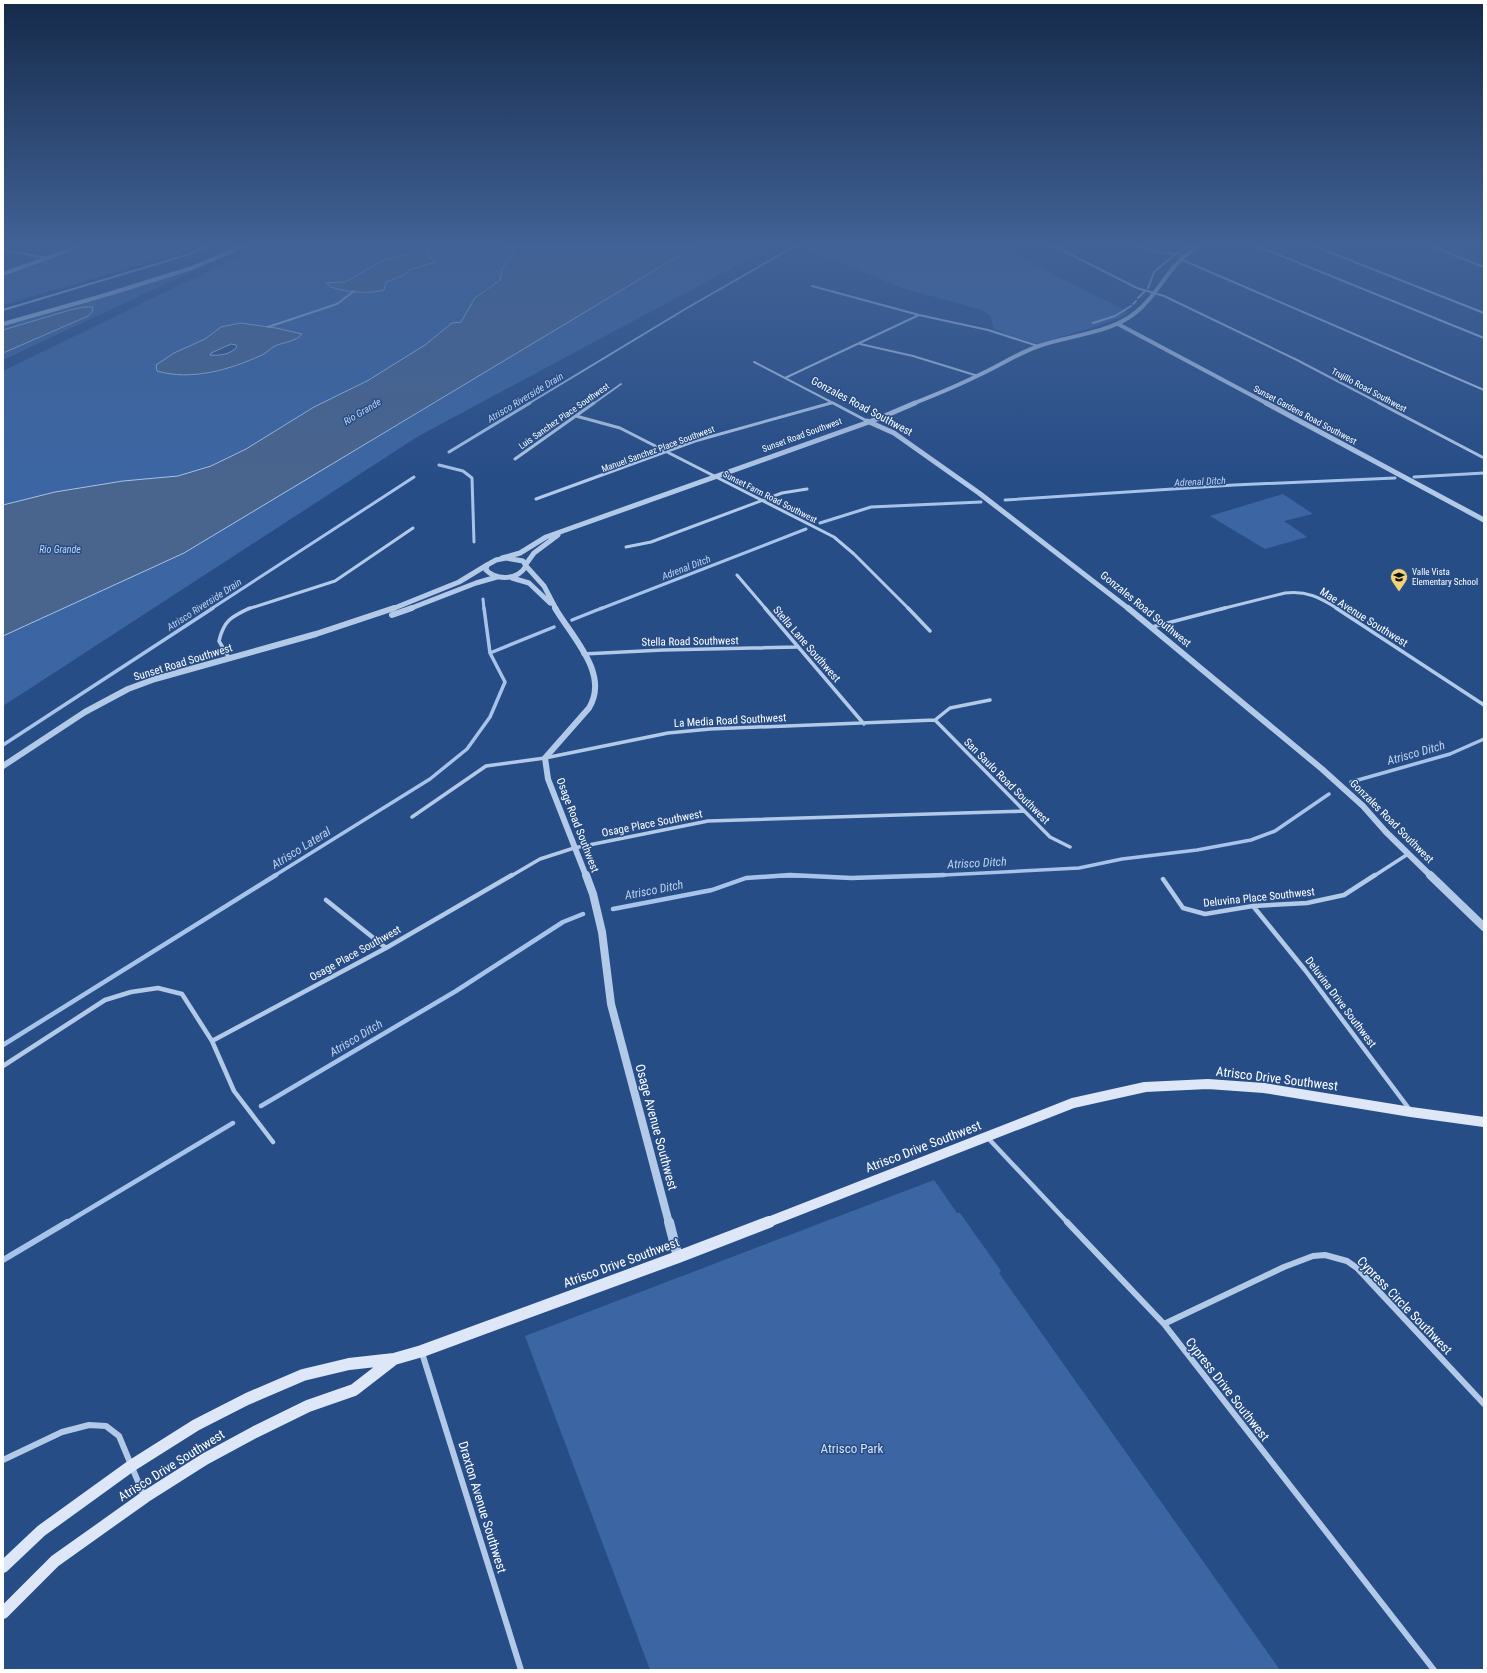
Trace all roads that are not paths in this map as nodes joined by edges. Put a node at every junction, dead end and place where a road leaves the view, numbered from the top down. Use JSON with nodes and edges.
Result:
{"nodes":[{"id":1,"x":901,"y":324,"type":"edge"},
{"id":2,"x":961,"y":324,"type":"edge"},
{"id":3,"x":1118,"y":324,"type":"joint"},
{"id":4,"x":1222,"y":324,"type":"edge"},
{"id":5,"x":1331,"y":324,"type":"edge"},
{"id":6,"x":1450,"y":324,"type":"edge"},
{"id":7,"x":1484,"y":338,"type":"edge"},
{"id":8,"x":860,"y":344,"type":"junction"},
{"id":9,"x":1038,"y":346,"type":"junction"},
{"id":10,"x":754,"y":362,"type":"dead end"},
{"id":11,"x":978,"y":376,"type":"junction"},
{"id":12,"x":785,"y":378,"type":"junction"},
{"id":13,"x":621,"y":384,"type":"dead end"},
{"id":14,"x":1484,"y":390,"type":"edge"},
{"id":15,"x":832,"y":403,"type":"junction"},
{"id":16,"x":576,"y":416,"type":"junction"},
{"id":17,"x":867,"y":421,"type":"junction"},
{"id":18,"x":666,"y":452,"type":"junction"},
{"id":19,"x":1482,"y":457,"type":"dead end"},
{"id":20,"x":514,"y":459,"type":"dead end"},
{"id":21,"x":714,"y":476,"type":"junction"},
{"id":22,"x":807,"y":489,"type":"dead end"},
{"id":23,"x":536,"y":499,"type":"dead end"},
{"id":24,"x":762,"y":500,"type":"junction"},
{"id":25,"x":1484,"y":520,"type":"edge"},
{"id":26,"x":414,"y":528,"type":"dead end"},
{"id":27,"x":561,"y":532,"type":"junction"},
{"id":28,"x":626,"y":547,"type":"dead end"},
{"id":29,"x":502,"y":558,"type":"junction"},
{"id":30,"x":487,"y":565,"type":"junction"},
{"id":31,"x":526,"y":565,"type":"junction"},
{"id":32,"x":737,"y":575,"type":"dead end"},
{"id":33,"x":502,"y":577,"type":"junction"},
{"id":34,"x":556,"y":609,"type":"junction"},
{"id":35,"x":1152,"y":627,"type":"junction"},
{"id":36,"x":930,"y":631,"type":"dead end"},
{"id":37,"x":316,"y":634,"type":"junction"},
{"id":38,"x":796,"y":647,"type":"junction"},
{"id":39,"x":583,"y":654,"type":"junction"},
{"id":40,"x":229,"y":658,"type":"junction"},
{"id":41,"x":990,"y":700,"type":"dead end"},
{"id":42,"x":1484,"y":704,"type":"edge"},
{"id":43,"x":935,"y":720,"type":"junction"},
{"id":44,"x":864,"y":724,"type":"junction"},
{"id":45,"x":545,"y":758,"type":"junction"},
{"id":46,"x":3,"y":766,"type":"edge"},
{"id":47,"x":1024,"y":811,"type":"junction"},
{"id":48,"x":412,"y":817,"type":"dead end"},
{"id":49,"x":574,"y":848,"type":"junction"},
{"id":50,"x":1070,"y":848,"type":"dead end"},
{"id":51,"x":1408,"y":854,"type":"junction"},
{"id":52,"x":1163,"y":879,"type":"dead end"},
{"id":53,"x":326,"y":900,"type":"dead end"},
{"id":54,"x":1253,"y":906,"type":"junction"},
{"id":55,"x":1484,"y":927,"type":"edge"},
{"id":56,"x":386,"y":948,"type":"junction"},
{"id":57,"x":611,"y":1004,"type":"joint"},
{"id":58,"x":212,"y":1041,"type":"junction"},
{"id":59,"x":3,"y":1066,"type":"edge"},
{"id":60,"x":1412,"y":1112,"type":"junction"},
{"id":61,"x":1484,"y":1122,"type":"edge"},
{"id":62,"x":986,"y":1137,"type":"junction"},
{"id":63,"x":273,"y":1142,"type":"dead end"},
{"id":64,"x":678,"y":1257,"type":"junction"},
{"id":65,"x":1164,"y":1324,"type":"junction"},
{"id":66,"x":422,"y":1351,"type":"junction"},
{"id":67,"x":394,"y":1359,"type":"junction"},
{"id":68,"x":1484,"y":1404,"type":"edge"},
{"id":69,"x":3,"y":1460,"type":"edge"},
{"id":70,"x":132,"y":1466,"type":"junction"},
{"id":71,"x":145,"y":1497,"type":"junction"},
{"id":72,"x":3,"y":1567,"type":"edge"},
{"id":73,"x":3,"y":1613,"type":"edge"},
{"id":74,"x":521,"y":1670,"type":"edge"},
{"id":75,"x":1434,"y":1670,"type":"edge"}],
"edges":[{"from":1,"to":8,"type":"street"},
{"from":2,"to":9,"type":"street"},
{"from":3,"to":9,"type":"street","name":"Sunset Road Southwest"},
{"from":3,"to":25,"type":"street","name":"Sunset Gardens Road Southwest"},
{"from":4,"to":19,"type":"street","name":"Trujillo Road Southwest"},
{"from":5,"to":14,"type":"street"},
{"from":6,"to":7,"type":"street"},
{"from":8,"to":11,"type":"street"},
{"from":8,"to":12,"type":"street"},
{"from":9,"to":11,"type":"street","name":"Sunset Road Southwest"},
{"from":10,"to":12,"type":"street","name":"Gonzales Road Southwest"},
{"from":11,"to":17,"type":"street","name":"Sunset Road Southwest"},
{"from":12,"to":15,"type":"street","name":"Gonzales Road Southwest"},
{"from":13,"to":16,"type":"street","name":"Luis Sanchez Place Southwest"},
{"from":15,"to":17,"type":"street","name":"Gonzales Road Southwest"},
{"from":15,"to":18,"type":"street","name":"Manuel Sanchez Place Southwest"},
{"from":16,"to":18,"type":"street","name":"Sunset Farm Road Southwest"},
{"from":16,"to":20,"type":"street","name":"Luis Sanchez Place Southwest"},
{"from":17,"to":21,"type":"street","name":"Sunset Road Southwest"},
{"from":17,"to":35,"type":"street","name":"Gonzales Road Southwest"},
{"from":18,"to":21,"type":"street","name":"Sunset Farm Road Southwest"},
{"from":18,"to":23,"type":"street","name":"Manuel Sanchez Place Southwest"},
{"from":21,"to":24,"type":"street","name":"Sunset Farm Road Southwest"},
{"from":21,"to":27,"type":"street","name":"Sunset Road Southwest"},
{"from":22,"to":24,"type":"street"},
{"from":24,"to":28,"type":"street"},
{"from":24,"to":36,"type":"street","name":"Sunset Farm Road Southwest"},
{"from":26,"to":40,"type":"street"},
{"from":27,"to":29,"type":"street","name":"Sunset Road Southwest"},
{"from":27,"to":31,"type":"street","name":"Sunset Road Southwest"},
{"from":29,"to":30,"type":"street","name":"Sunset Road Southwest"},
{"from":29,"to":31,"type":"street"},
{"from":30,"to":33,"type":"street"},
{"from":30,"to":37,"type":"street","name":"Sunset Road Southwest"},
{"from":31,"to":33,"type":"street","name":"Sunset Road Southwest"},
{"from":31,"to":34,"type":"street"},
{"from":32,"to":38,"type":"street","name":"Stella Lane Southwest"},
{"from":33,"to":34,"type":"street"},
{"from":33,"to":37,"type":"street","name":"Sunset Road Southwest"},
{"from":34,"to":39,"type":"street"},
{"from":35,"to":42,"type":"street","name":"Mae Avenue Southwest"},
{"from":35,"to":51,"type":"street","name":"Gonzales Road Southwest"},
{"from":37,"to":40,"type":"street","name":"Sunset Road Southwest"},
{"from":38,"to":39,"type":"street","name":"Stella Road Southwest"},
{"from":38,"to":44,"type":"street","name":"Stella Lane Southwest"},
{"from":39,"to":45,"type":"street"},
{"from":40,"to":46,"type":"street","name":"Sunset Road Southwest"},
{"from":41,"to":43,"type":"street"},
{"from":43,"to":44,"type":"street","name":"La Media Road Southwest"},
{"from":43,"to":47,"type":"street","name":"San Saulo Road Southwest"},
{"from":44,"to":45,"type":"street","name":"La Media Road Southwest"},
{"from":45,"to":48,"type":"street","name":"La Media Road Southwest"},
{"from":45,"to":49,"type":"street","name":"Osage Road Southwest"},
{"from":47,"to":49,"type":"street","name":"Osage Place Southwest"},
{"from":47,"to":50,"type":"street","name":"San Saulo Road Southwest"},
{"from":49,"to":56,"type":"street","name":"Osage Place Southwest"},
{"from":49,"to":57,"type":"street","name":"Osage Road Southwest"},
{"from":51,"to":54,"type":"street","name":"Deluvina Place Southwest"},
{"from":51,"to":55,"type":"street","name":"Gonzales Road Southwest"},
{"from":52,"to":54,"type":"street","name":"Deluvina Place Southwest"},
{"from":53,"to":56,"type":"street"},
{"from":54,"to":60,"type":"street","name":"Deluvina Drive Southwest"},
{"from":56,"to":58,"type":"street","name":"Osage Place Southwest"},
{"from":57,"to":64,"type":"street","name":"Osage Avenue Southwest"},
{"from":58,"to":59,"type":"street"},
{"from":58,"to":63,"type":"street"},
{"from":60,"to":61,"type":"main road","name":"Atrisco Drive Southwest"},
{"from":60,"to":62,"type":"main road","name":"Atrisco Drive Southwest"},
{"from":62,"to":64,"type":"main road","name":"Atrisco Drive Southwest"},
{"from":62,"to":65,"type":"street","name":"Cypress Drive Southwest"},
{"from":64,"to":66,"type":"main road","name":"Atrisco Drive Southwest"},
{"from":65,"to":68,"type":"street","name":"Cypress Circle Southwest"},
{"from":65,"to":75,"type":"street","name":"Cypress Drive Southwest"},
{"from":66,"to":67,"type":"main road","name":"Atrisco Drive Southwest"},
{"from":66,"to":74,"type":"street","name":"Draxton Avenue Southwest"},
{"from":67,"to":70,"type":"main road","name":"Atrisco Drive Southwest"},
{"from":67,"to":71,"type":"main road","name":"Atrisco Drive Southwest"},
{"from":69,"to":70,"type":"street"},
{"from":70,"to":71,"type":"street"},
{"from":70,"to":72,"type":"main road","name":"Atrisco Drive Southwest"},
{"from":71,"to":73,"type":"main road","name":"Atrisco Drive Southwest"}]}
